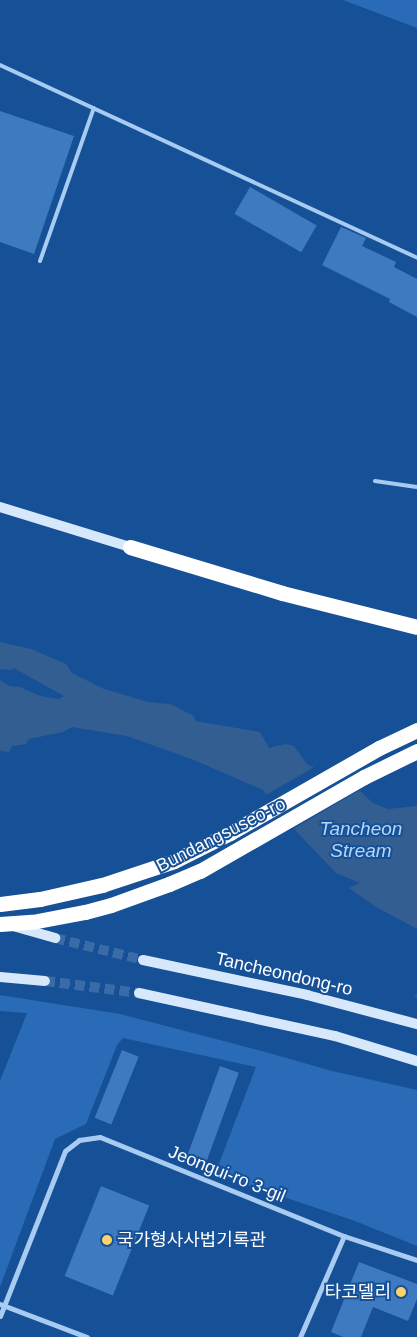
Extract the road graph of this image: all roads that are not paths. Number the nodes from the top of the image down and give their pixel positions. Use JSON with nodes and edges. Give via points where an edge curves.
{"nodes":[{"id":1,"x":0,"y":65,"type":"edge"},
{"id":2,"x":94,"y":108,"type":"junction"},
{"id":3,"x":417,"y":258,"type":"edge"},
{"id":4,"x":40,"y":261,"type":"dead end"},
{"id":5,"x":375,"y":481,"type":"dead end"},
{"id":6,"x":417,"y":487,"type":"edge"},
{"id":7,"x":0,"y":507,"type":"edge"},
{"id":8,"x":130,"y":547,"type":"junction"},
{"id":9,"x":417,"y":620,"type":"edge"},
{"id":10,"x":417,"y":627,"type":"edge"},
{"id":11,"x":417,"y":730,"type":"edge"},
{"id":12,"x":417,"y":751,"type":"edge"},
{"id":13,"x":0,"y":904,"type":"edge"},
{"id":14,"x":0,"y":923,"type":"edge"},
{"id":15,"x":55,"y":938,"type":"tunnel mouth"},
{"id":16,"x":143,"y":960,"type":"tunnel mouth"},
{"id":17,"x":0,"y":977,"type":"edge"},
{"id":18,"x":45,"y":981,"type":"tunnel mouth"},
{"id":19,"x":138,"y":992,"type":"tunnel mouth"},
{"id":20,"x":417,"y":1024,"type":"edge"},
{"id":21,"x":417,"y":1061,"type":"edge"},
{"id":22,"x":344,"y":1236,"type":"junction"},
{"id":23,"x":417,"y":1260,"type":"edge"},
{"id":24,"x":2,"y":1305,"type":"edge"},
{"id":25,"x":0,"y":1316,"type":"edge"},
{"id":26,"x":87,"y":1337,"type":"edge"},
{"id":27,"x":300,"y":1337,"type":"edge"}],
"edges":[{"from":1,"to":2,"type":"lane"},
{"from":2,"to":3,"type":"lane"},
{"from":2,"to":4,"type":"lane"},
{"from":5,"to":6,"type":"lane"},
{"from":7,"to":8,"type":"street"},
{"from":8,"to":9,"type":"highway","via":[[151,549]]},
{"from":8,"to":10,"type":"highway","via":[[282,593]]},
{"from":11,"to":13,"type":"highway","name":"Bundangsuseo-ro","via":[[174,861],[102,884],[40,899]]},
{"from":12,"to":14,"type":"highway","name":"Bundangsuseo-ro","bridge":true,"via":[[364,777],[200,871],[169,884],[112,906],[86,912],[32,922]]},
{"from":14,"to":15,"type":"street"},
{"from":16,"to":20,"type":"street","name":"Tancheondong-ro","via":[[307,994]]},
{"from":17,"to":18,"type":"street"},
{"from":19,"to":21,"type":"street","via":[[334,1036]]},
{"from":22,"to":23,"type":"street","name":"Jeongui-ro 3-gil"},
{"from":22,"to":24,"type":"street","name":"Jeongui-ro 3-gil","via":[[100,1137],[79,1140],[65,1152]]},
{"from":22,"to":27,"type":"street"},
{"from":24,"to":25,"type":"street"},
{"from":24,"to":26,"type":"street"}]}
